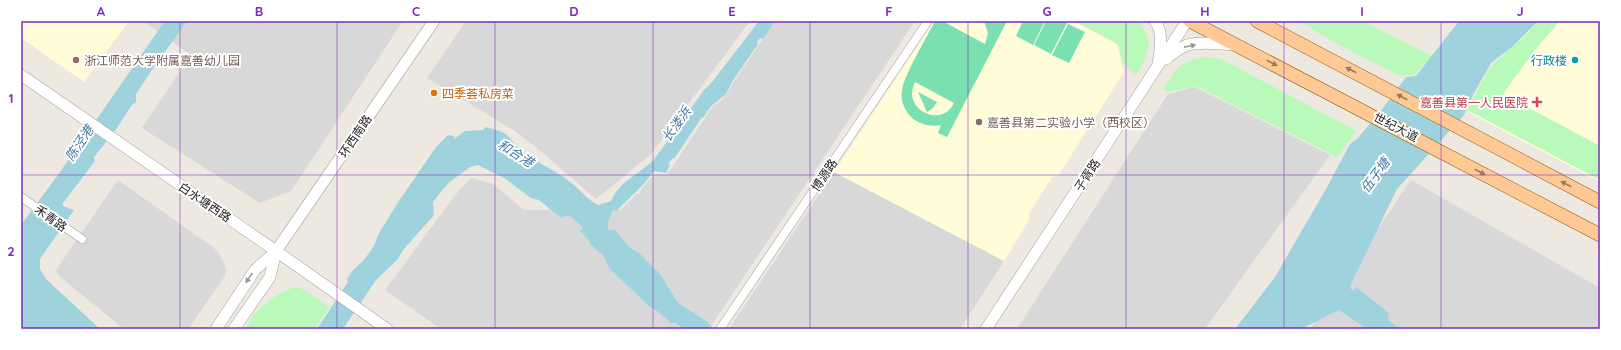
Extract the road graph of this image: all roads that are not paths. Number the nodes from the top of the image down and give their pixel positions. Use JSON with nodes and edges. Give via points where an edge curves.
{"nodes":[{"id":1,"x":434,"y":21,"type":"edge"},
{"id":2,"x":928,"y":21,"type":"edge"},
{"id":3,"x":1155,"y":21,"type":"edge"},
{"id":4,"x":1187,"y":21,"type":"edge"},
{"id":5,"x":1190,"y":21,"type":"edge"},
{"id":6,"x":1258,"y":21,"type":"edge"},
{"id":7,"x":1264,"y":21,"type":"edge"},
{"id":8,"x":1281,"y":33,"type":"junction"},
{"id":9,"x":1237,"y":45,"type":"junction"},
{"id":10,"x":1158,"y":66,"type":"junction"},
{"id":11,"x":21,"y":75,"type":"edge"},
{"id":12,"x":21,"y":197,"type":"edge"},
{"id":13,"x":1600,"y":202,"type":"edge"},
{"id":14,"x":1600,"y":235,"type":"edge"},
{"id":15,"x":82,"y":239,"type":"dead end"},
{"id":16,"x":276,"y":251,"type":"junction"},
{"id":17,"x":721,"y":328,"type":"edge"},
{"id":18,"x":216,"y":329,"type":"edge"},
{"id":19,"x":234,"y":329,"type":"edge"},
{"id":20,"x":387,"y":329,"type":"edge"},
{"id":21,"x":986,"y":329,"type":"edge"}],
"edges":[{"from":1,"to":16,"type":"street","name":"环西南路"},
{"from":2,"to":17,"type":"street","name":"博源路"},
{"from":3,"to":10,"type":"street","via":[[1158,24],[1160,44]]},
{"from":4,"to":10,"type":"street","name":"子胥路"},
{"from":5,"to":9,"type":"main road","name":"世纪大道"},
{"from":6,"to":8,"type":"main road"},
{"from":7,"to":8,"type":"street"},
{"from":13,"to":8,"type":"main road","one_way":true},
{"from":10,"to":9,"type":"street","one_way":true,"via":[[1187,46],[1214,43]]},
{"from":9,"to":14,"type":"main road","name":"世纪大道","one_way":true},
{"from":10,"to":21,"type":"street","name":"子胥路"},
{"from":11,"to":16,"type":"street","name":"白水塘西路"},
{"from":12,"to":15,"type":"street","name":"禾青路"},
{"from":16,"to":18,"type":"street","name":"环西南路","one_way":true,"via":[[255,270]]},
{"from":16,"to":19,"type":"street","name":"环西南路","via":[[270,277]]},
{"from":16,"to":20,"type":"street","name":"白水塘西路"}]}
